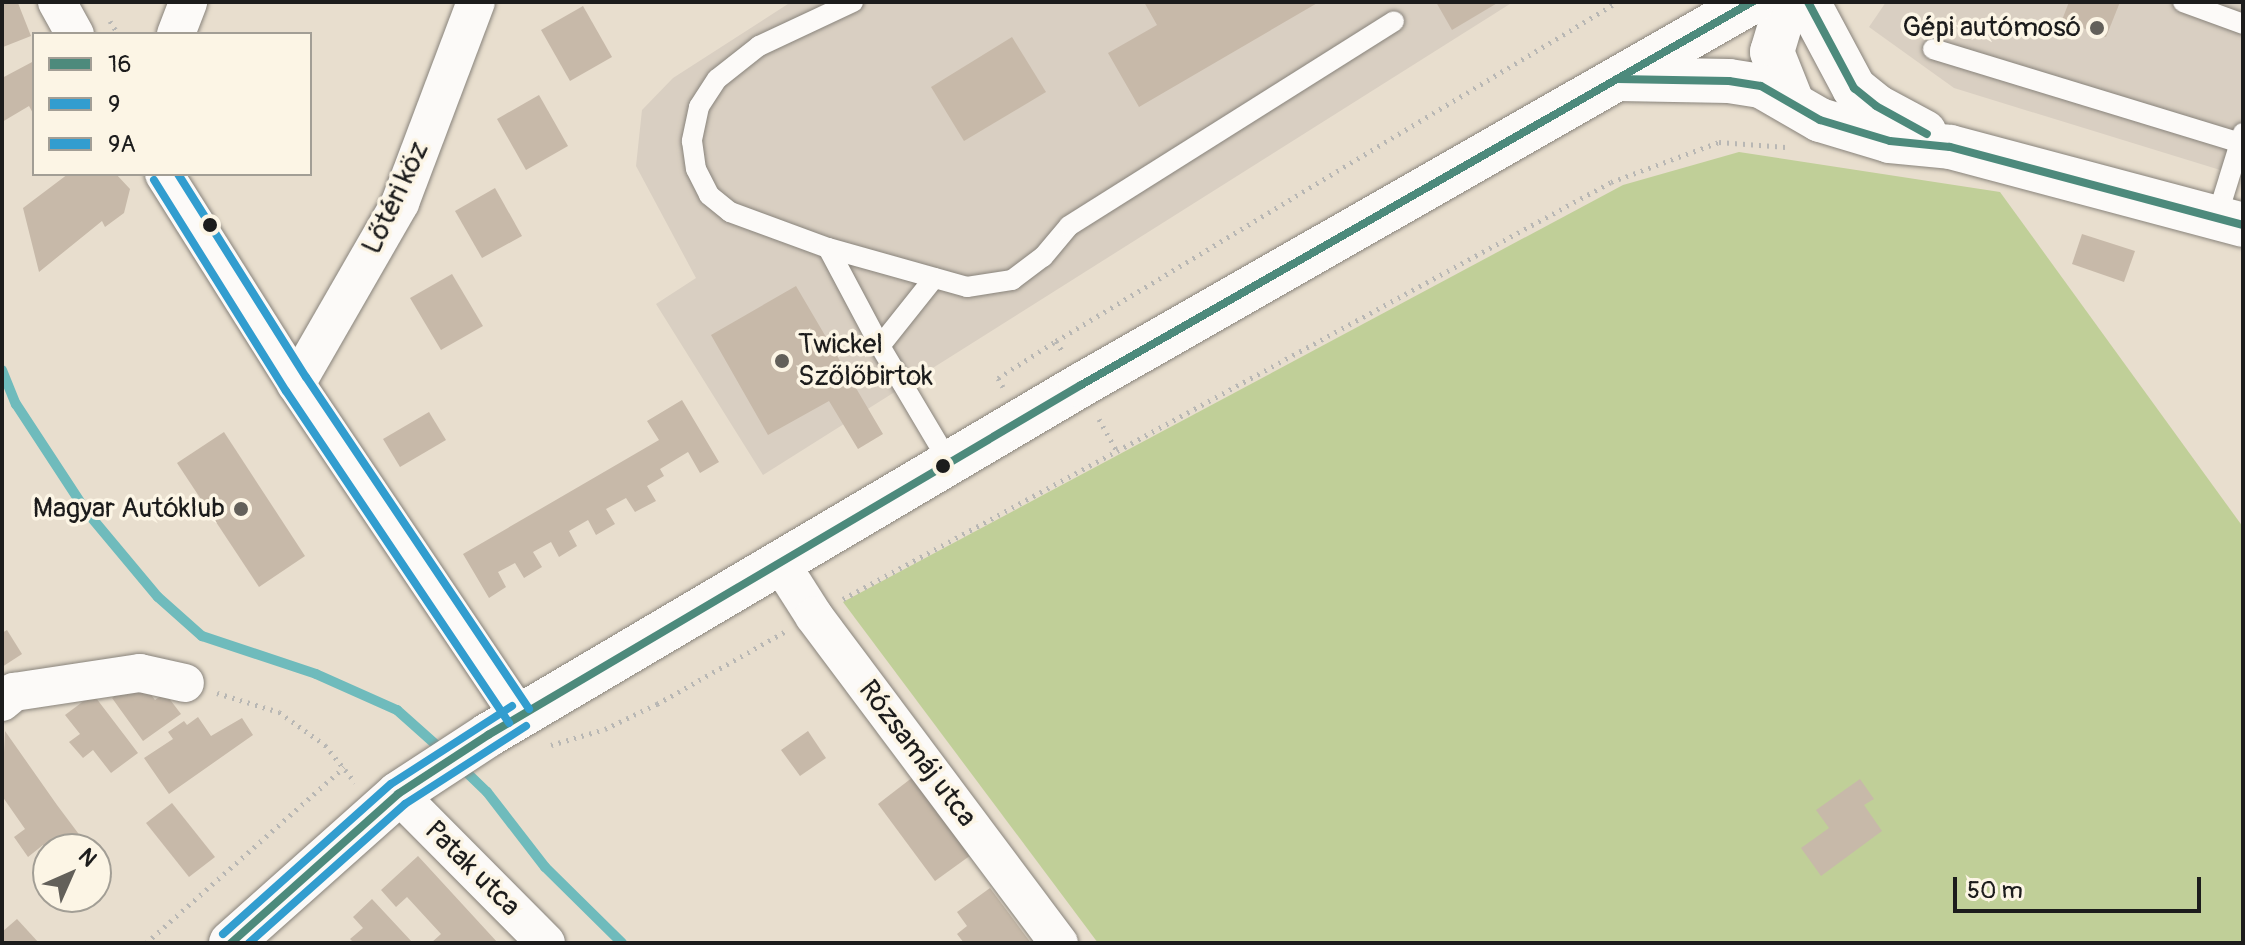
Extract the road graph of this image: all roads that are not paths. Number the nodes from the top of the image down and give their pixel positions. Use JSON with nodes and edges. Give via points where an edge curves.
{"nodes":[{"id":1,"x":57,"y":2,"type":"edge"},
{"id":2,"x":188,"y":2,"type":"edge"},
{"id":3,"x":476,"y":2,"type":"edge"},
{"id":4,"x":853,"y":2,"type":"edge"},
{"id":5,"x":1752,"y":2,"type":"edge"},
{"id":6,"x":1787,"y":2,"type":"edge"},
{"id":7,"x":1808,"y":2,"type":"edge"},
{"id":8,"x":2183,"y":2,"type":"edge"},
{"id":9,"x":1394,"y":21,"type":"dead end"},
{"id":10,"x":2243,"y":24,"type":"edge"},
{"id":11,"x":74,"y":32,"type":"edge"},
{"id":12,"x":177,"y":32,"type":"edge"},
{"id":13,"x":1933,"y":49,"type":"dead end"},
{"id":14,"x":1617,"y":79,"type":"junction"},
{"id":15,"x":1792,"y":102,"type":"junction"},
{"id":16,"x":2241,"y":137,"type":"edge"},
{"id":17,"x":1950,"y":147,"type":"junction"},
{"id":18,"x":165,"y":176,"type":"edge"},
{"id":19,"x":2230,"y":221,"type":"edge"},
{"id":20,"x":828,"y":248,"type":"junction"},
{"id":21,"x":934,"y":278,"type":"junction"},
{"id":22,"x":880,"y":346,"type":"junction"},
{"id":23,"x":296,"y":384,"type":"junction"},
{"id":24,"x":949,"y":462,"type":"junction"},
{"id":25,"x":779,"y":561,"type":"junction"},
{"id":26,"x":185,"y":683,"type":"road end"},
{"id":27,"x":2,"y":702,"type":"edge"},
{"id":28,"x":519,"y":732,"type":"junction"},
{"id":29,"x":388,"y":803,"type":"junction"},
{"id":30,"x":231,"y":943,"type":"edge"},
{"id":31,"x":546,"y":943,"type":"edge"},
{"id":32,"x":1059,"y":943,"type":"edge"}],
"edges":[{"from":1,"to":11,"type":"street"},
{"from":2,"to":12,"type":"street"},
{"from":3,"to":23,"type":"street","name":"Lőtéri köz","via":[[400,203]]},
{"from":4,"to":20,"type":"lane","via":[[759,46],[717,79],[699,107],[692,141],[696,169],[709,195],[730,212]]},
{"from":5,"to":14,"type":"street"},
{"from":6,"to":15,"type":"street","via":[[1772,52]]},
{"from":7,"to":17,"type":"street","via":[[1854,88]]},
{"from":8,"to":10,"type":"lane"},
{"from":9,"to":21,"type":"lane","via":[[1069,226],[1043,257],[1012,280],[967,287]]},
{"from":13,"to":16,"type":"lane"},
{"from":14,"to":15,"type":"street","via":[[1729,81],[1761,86]]},
{"from":14,"to":24,"type":"street"},
{"from":15,"to":17,"type":"street","via":[[1820,120],[1890,141]]},
{"from":16,"to":19,"type":"lane"},
{"from":17,"to":19,"type":"street"},
{"from":18,"to":23,"type":"street"},
{"from":20,"to":21,"type":"lane"},
{"from":20,"to":22,"type":"lane"},
{"from":21,"to":22,"type":"lane"},
{"from":22,"to":24,"type":"lane"},
{"from":23,"to":28,"type":"street"},
{"from":24,"to":25,"type":"street"},
{"from":25,"to":28,"type":"street"},
{"from":25,"to":32,"type":"street","name":"Rózsamáj utca","via":[[814,616]]},
{"from":26,"to":27,"type":"street","via":[[140,673],[14,692]]},
{"from":28,"to":29,"type":"street"},
{"from":29,"to":30,"type":"street"},
{"from":29,"to":31,"type":"street","name":"Patak utca"}]}
